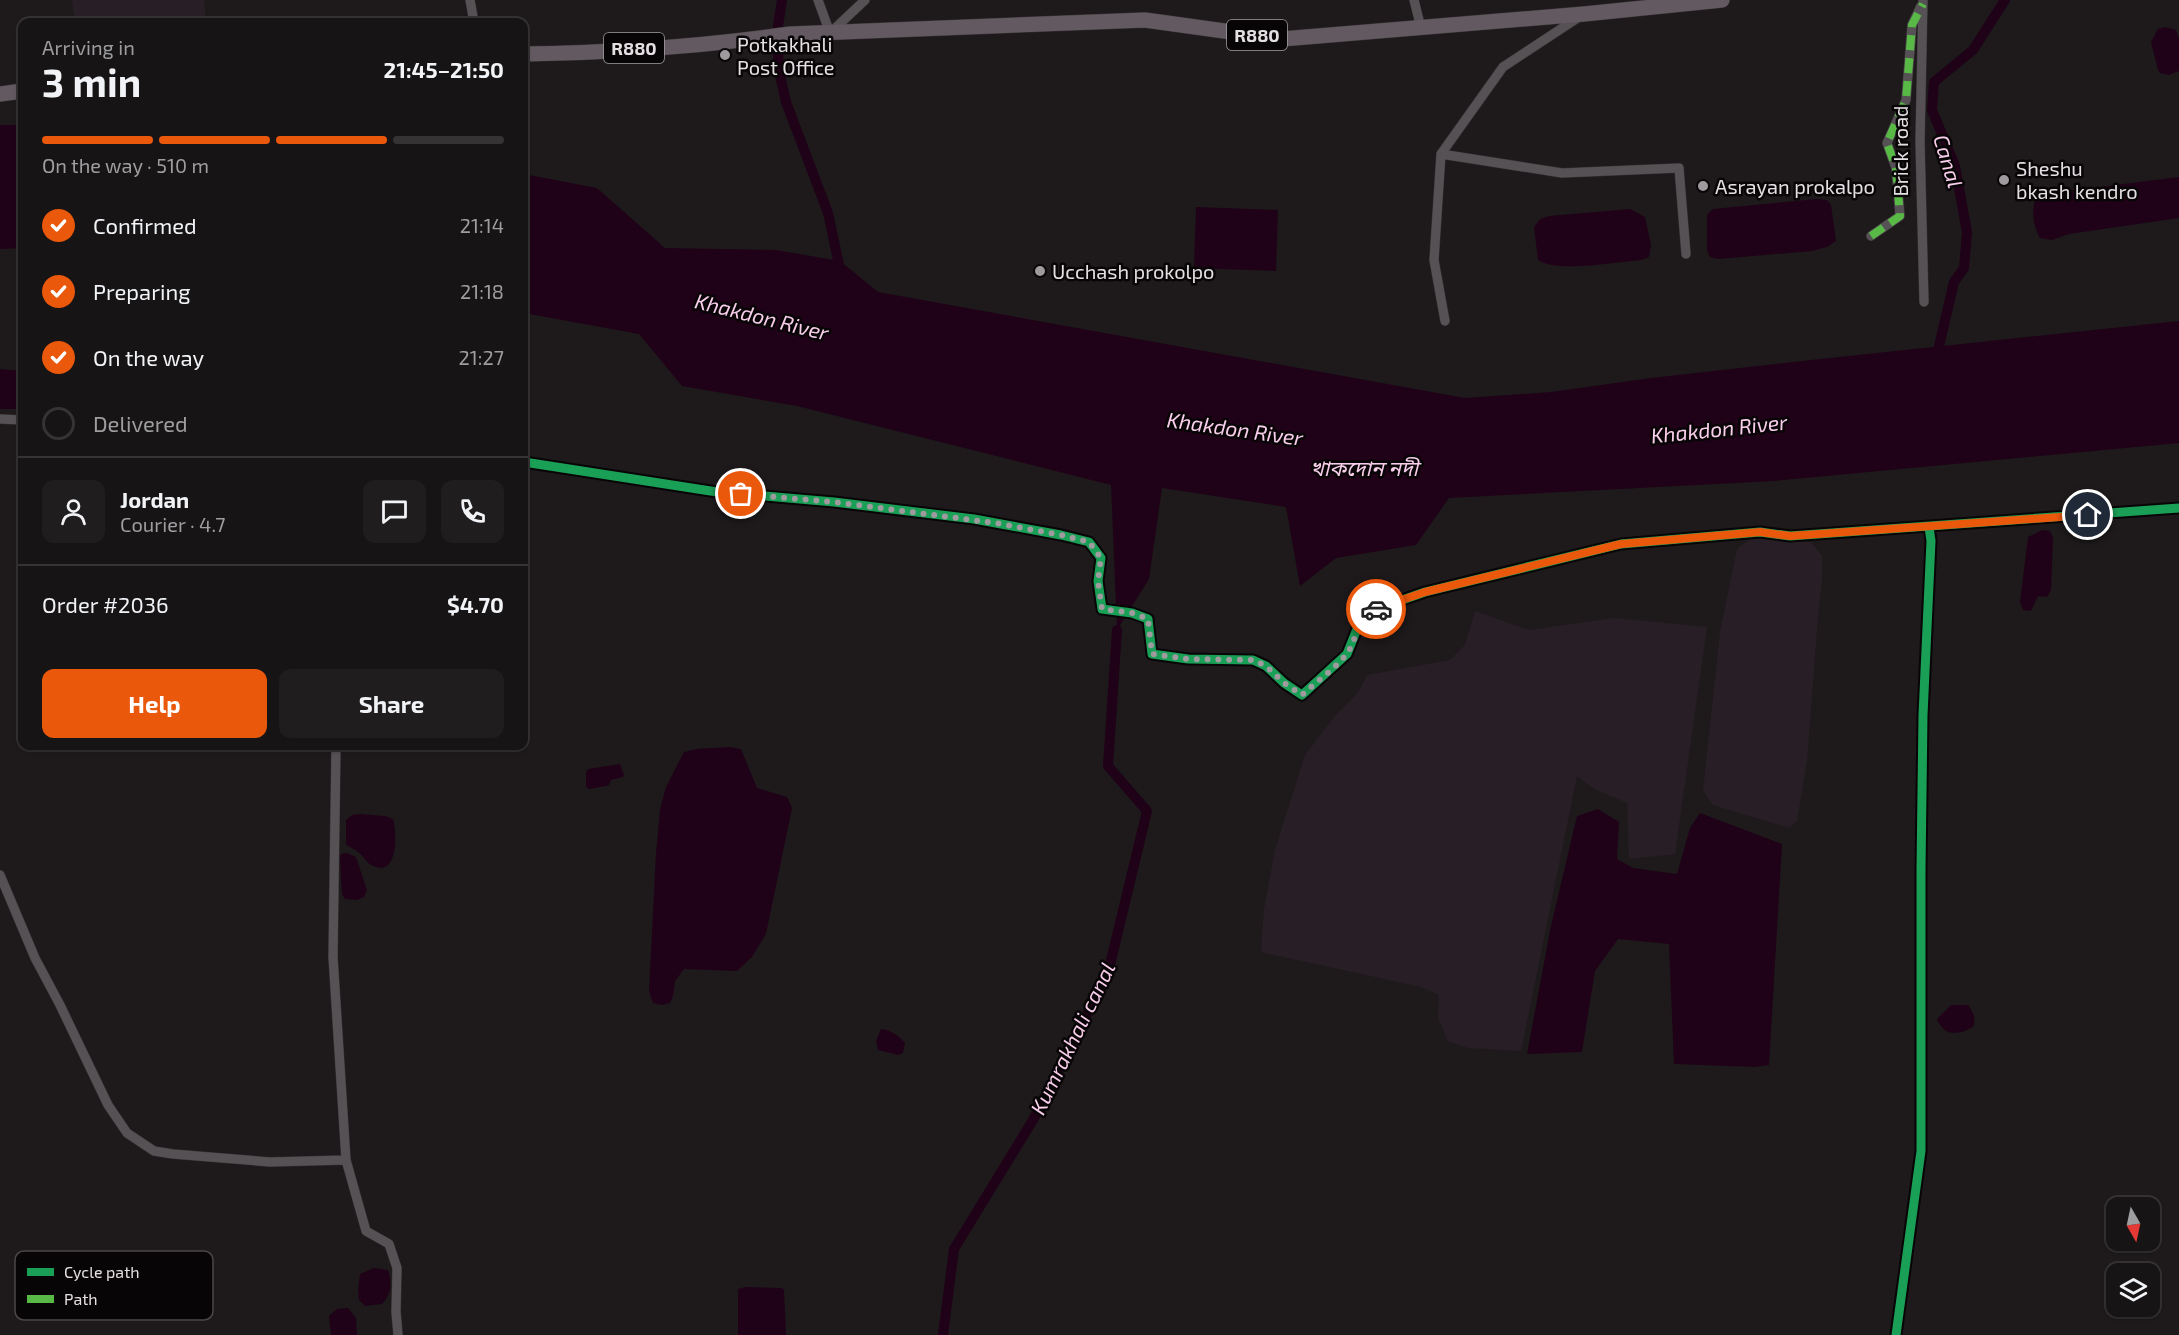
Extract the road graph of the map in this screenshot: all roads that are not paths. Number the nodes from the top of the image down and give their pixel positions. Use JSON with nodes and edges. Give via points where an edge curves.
{"nodes":[{"id":1,"x":470,"y":0,"type":"edge"},
{"id":2,"x":818,"y":0,"type":"edge"},
{"id":3,"x":865,"y":0,"type":"edge"},
{"id":4,"x":1414,"y":0,"type":"edge"},
{"id":5,"x":1722,"y":0,"type":"edge"},
{"id":6,"x":1923,"y":2,"type":"edge"},
{"id":7,"x":1599,"y":6,"type":"edge"},
{"id":8,"x":1584,"y":14,"type":"junction"},
{"id":9,"x":473,"y":18,"type":"edge"},
{"id":10,"x":1421,"y":28,"type":"junction"},
{"id":11,"x":830,"y":33,"type":"junction"},
{"id":12,"x":528,"y":54,"type":"edge"},
{"id":13,"x":18,"y":92,"type":"edge"},
{"id":14,"x":0,"y":94,"type":"edge"},
{"id":15,"x":1441,"y":154,"type":"junction"},
{"id":16,"x":1871,"y":236,"type":"dead end"},
{"id":17,"x":1686,"y":254,"type":"dead end"},
{"id":18,"x":1924,"y":302,"type":"dead end"},
{"id":19,"x":1445,"y":321,"type":"dead end"},
{"id":20,"x":0,"y":419,"type":"edge"},
{"id":21,"x":18,"y":420,"type":"edge"},
{"id":22,"x":528,"y":463,"type":"edge"},
{"id":23,"x":2179,"y":508,"type":"edge"},
{"id":24,"x":1929,"y":527,"type":"junction"},
{"id":25,"x":336,"y":750,"type":"edge"},
{"id":26,"x":0,"y":875,"type":"edge"},
{"id":27,"x":346,"y":1160,"type":"junction"},
{"id":28,"x":398,"y":1335,"type":"edge"},
{"id":29,"x":1896,"y":1335,"type":"edge"}],
"edges":[{"from":1,"to":9,"type":"street"},
{"from":2,"to":11,"type":"street"},
{"from":3,"to":11,"type":"street"},
{"from":4,"to":10,"type":"street"},
{"from":5,"to":7,"type":"main road","number":"R880"},
{"from":6,"to":16,"type":"street","via":[[1912,25],[1905,100],[1887,143],[1896,168],[1900,216]]},
{"from":6,"to":18,"type":"street","name":"Brick road","via":[[1920,141]]},
{"from":7,"to":8,"type":"main road","number":"R880"},
{"from":8,"to":10,"type":"main road","number":"R880"},
{"from":8,"to":15,"type":"street","via":[[1503,67]]},
{"from":10,"to":11,"type":"main road","number":"R880","via":[[1282,39],[1145,20]]},
{"from":11,"to":12,"type":"main road","number":"R880"},
{"from":13,"to":14,"type":"main road"},
{"from":15,"to":17,"type":"street","via":[[1562,173],[1679,168]]},
{"from":15,"to":19,"type":"street","via":[[1434,260]]},
{"from":20,"to":21,"type":"street"},
{"from":22,"to":24,"type":"street","via":[[717,492],[974,519],[1089,542],[1101,558],[1098,581],[1102,609],[1148,619],[1152,654],[1253,660],[1302,695],[1347,654],[1368,612],[1425,592],[1621,544],[1760,532],[1790,536]]},
{"from":23,"to":24,"type":"street"},
{"from":24,"to":29,"type":"street","via":[[1921,846],[1921,1151]]},
{"from":25,"to":27,"type":"street","via":[[333,957]]},
{"from":26,"to":27,"type":"street","via":[[35,958],[108,1105],[127,1134],[154,1150],[173,1154],[270,1162]]},
{"from":27,"to":28,"type":"street","via":[[366,1231],[389,1244],[397,1268]]}]}
